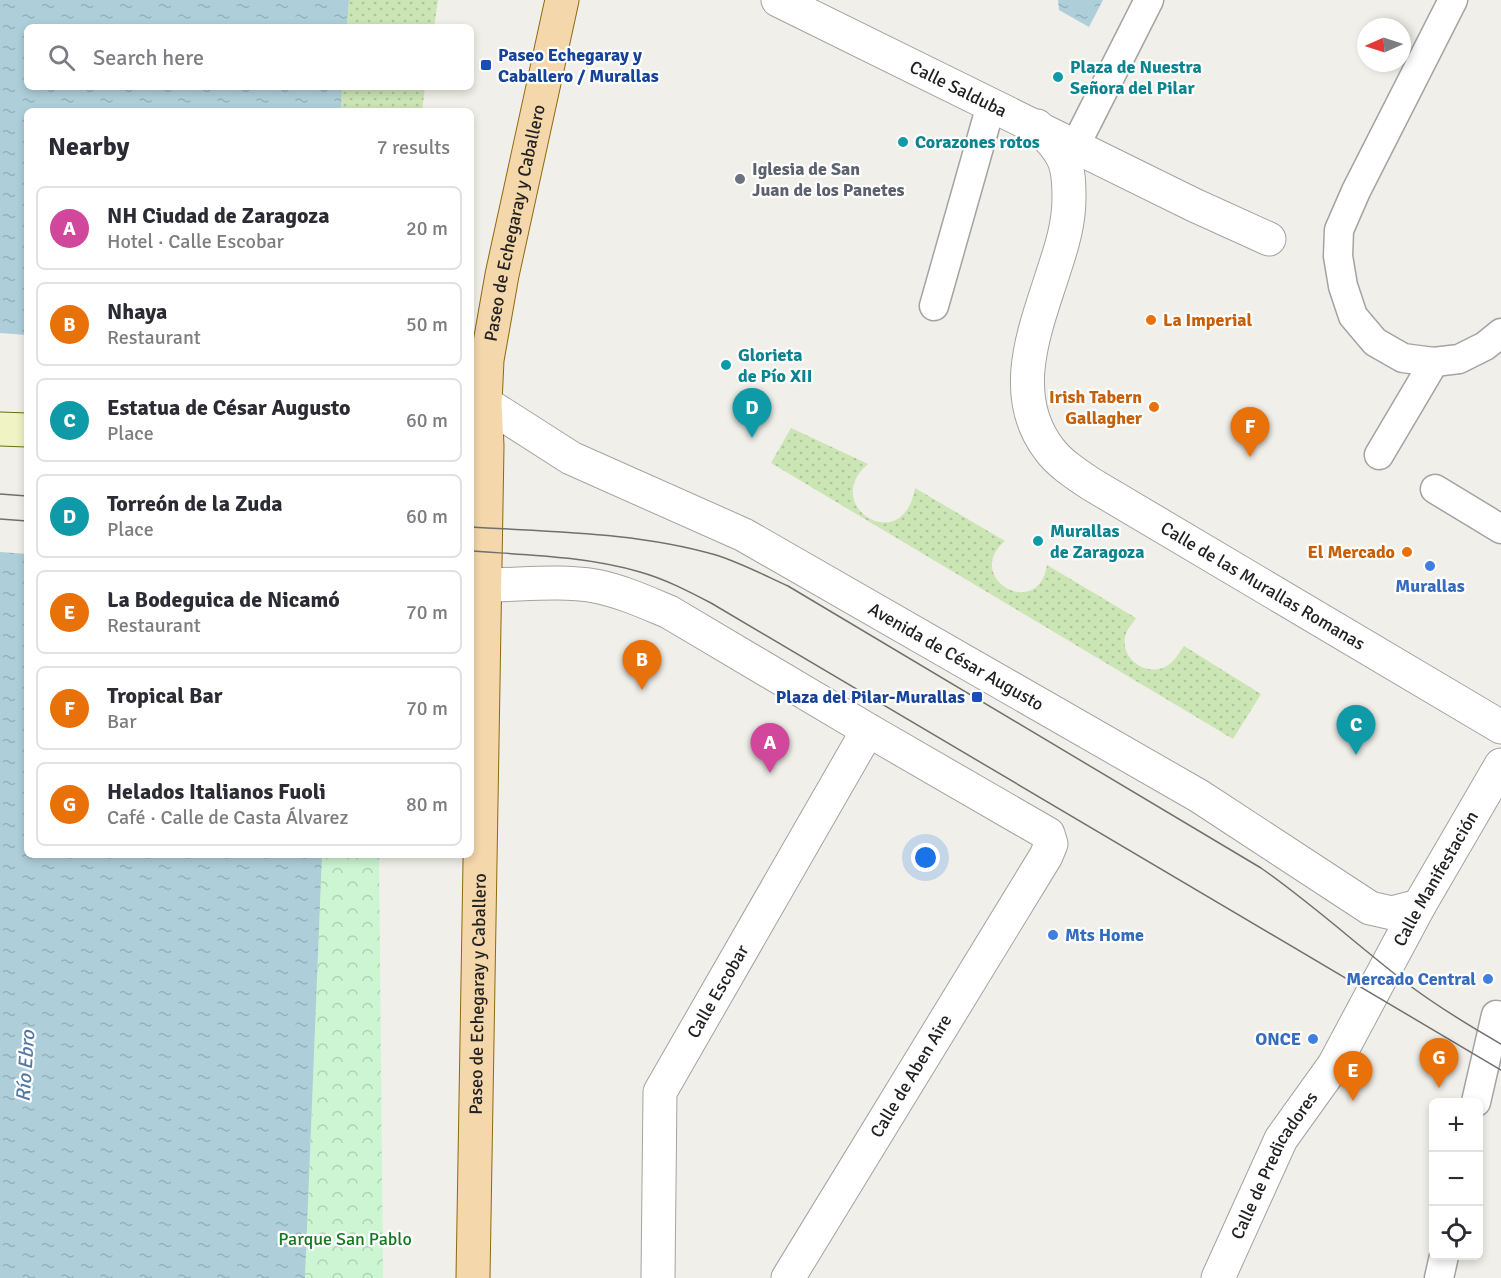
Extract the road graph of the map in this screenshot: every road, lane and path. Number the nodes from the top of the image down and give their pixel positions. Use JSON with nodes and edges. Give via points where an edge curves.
{"nodes":[{"id":1,"x":562,"y":0,"type":"edge"},
{"id":2,"x":778,"y":0,"type":"edge"},
{"id":3,"x":1149,"y":0,"type":"edge"},
{"id":4,"x":1453,"y":0,"type":"edge"},
{"id":5,"x":991,"y":105,"type":"junction"},
{"id":6,"x":1071,"y":156,"type":"junction"},
{"id":7,"x":1269,"y":239,"type":"dead end"},
{"id":8,"x":934,"y":306,"type":"dead end"},
{"id":9,"x":1501,"y":333,"type":"edge"},
{"id":10,"x":1434,"y":362,"type":"junction"},
{"id":11,"x":478,"y":406,"type":"edge"},
{"id":12,"x":0,"y":429,"type":"edge"},
{"id":13,"x":24,"y":430,"type":"edge"},
{"id":14,"x":1379,"y":454,"type":"dead end"},
{"id":15,"x":1435,"y":489,"type":"dead end"},
{"id":16,"x":1501,"y":529,"type":"edge"},
{"id":17,"x":484,"y":585,"type":"junction"},
{"id":18,"x":1501,"y":727,"type":"edge"},
{"id":19,"x":868,"y":730,"type":"junction"},
{"id":20,"x":1501,"y":765,"type":"edge"},
{"id":21,"x":1419,"y":906,"type":"junction"},
{"id":22,"x":1371,"y":994,"type":"joint"},
{"id":23,"x":1496,"y":1015,"type":"dead end"},
{"id":24,"x":1477,"y":1098,"type":"edge"},
{"id":25,"x":1443,"y":1260,"type":"edge"},
{"id":26,"x":473,"y":1278,"type":"edge"},
{"id":27,"x":658,"y":1278,"type":"edge"},
{"id":28,"x":788,"y":1278,"type":"edge"},
{"id":29,"x":1218,"y":1278,"type":"edge"},
{"id":30,"x":1439,"y":1278,"type":"edge"}],
"edges":[{"from":1,"to":11,"type":"main road","name":"Paseo de Echegaray y Caballero"},
{"from":2,"to":5,"type":"street","name":"Calle Salduba"},
{"from":3,"to":6,"type":"street"},
{"from":4,"to":10,"type":"street","via":[[1339,230],[1341,276],[1353,316],[1384,348],[1403,358]]},
{"from":5,"to":6,"type":"street","name":"Calle Salduba","via":[[1037,126]]},
{"from":5,"to":8,"type":"street"},
{"from":6,"to":7,"type":"street","name":"Calle Salduba"},
{"from":6,"to":18,"type":"street","name":"Calle de las Murallas Romanas","via":[[1064,240],[1028,354],[1030,411],[1050,451],[1091,484]]},
{"from":9,"to":10,"type":"street","via":[[1459,359]]},
{"from":10,"to":14,"type":"street"},
{"from":11,"to":17,"type":"main road","name":"Paseo de Echegaray y Caballero","via":[[488,446]]},
{"from":11,"to":21,"type":"street","name":"Avenida de César Augusto","via":[[571,458],[744,535],[1199,796],[1370,908],[1392,913]]},
{"from":12,"to":13,"type":"main road"},
{"from":15,"to":16,"type":"street"},
{"from":17,"to":19,"type":"street","via":[[579,584],[636,598],[669,612]]},
{"from":17,"to":26,"type":"main road","name":"Paseo de Echegaray y Caballero"},
{"from":19,"to":27,"type":"street","name":"Calle Escobar","via":[[660,1092]]},
{"from":19,"to":28,"type":"street","name":"Calle de Aben Aire","via":[[1048,834],[1051,844]]},
{"from":20,"to":21,"type":"street","name":"Calle Manifestación"},
{"from":21,"to":22,"type":"street","name":"Calle Manifestación"},
{"from":22,"to":29,"type":"street","name":"Calle de Predicadores","via":[[1334,1065],[1281,1139]]},
{"from":23,"to":24,"type":"street"},
{"from":25,"to":30,"type":"street"}]}
